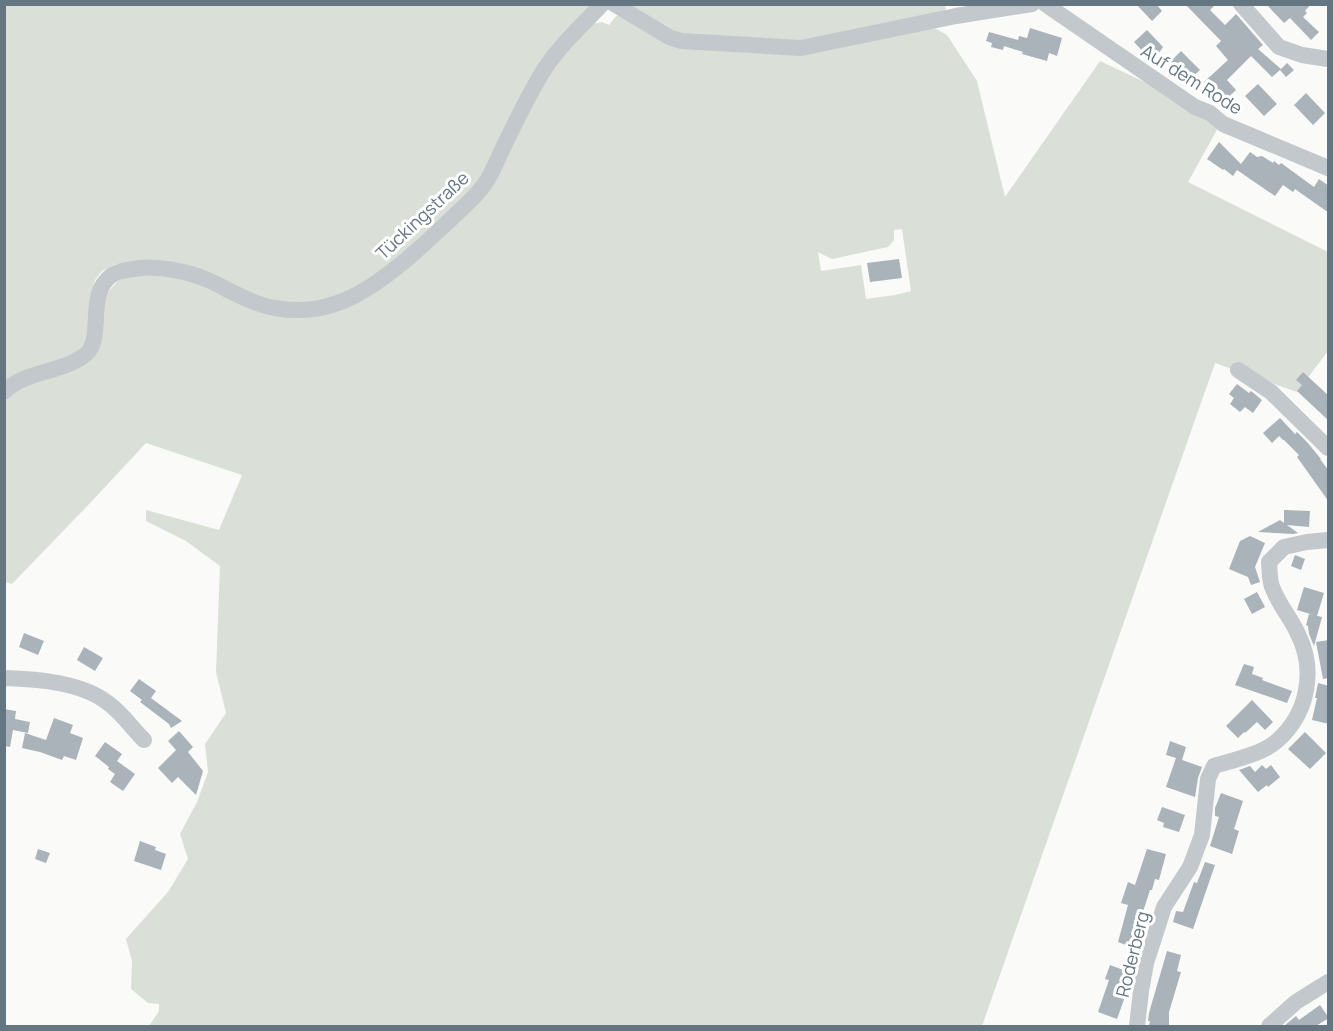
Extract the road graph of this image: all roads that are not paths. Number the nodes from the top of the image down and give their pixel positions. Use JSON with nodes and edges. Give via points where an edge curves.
{"nodes":[{"id":1,"x":602,"y":4,"type":"edge"},
{"id":2,"x":614,"y":4,"type":"edge"},
{"id":3,"x":1032,"y":4,"type":"edge"},
{"id":4,"x":1045,"y":4,"type":"edge"},
{"id":5,"x":1249,"y":8,"type":"edge"},
{"id":6,"x":1329,"y":59,"type":"edge"},
{"id":7,"x":1329,"y":168,"type":"edge"},
{"id":8,"x":1238,"y":370,"type":"dead end"},
{"id":9,"x":4,"y":392,"type":"edge"},
{"id":10,"x":1329,"y":448,"type":"edge"},
{"id":11,"x":1329,"y":540,"type":"edge"},
{"id":12,"x":4,"y":678,"type":"edge"},
{"id":13,"x":144,"y":740,"type":"dead end"},
{"id":14,"x":1329,"y":982,"type":"edge"},
{"id":15,"x":1137,"y":1026,"type":"edge"},
{"id":16,"x":1269,"y":1026,"type":"edge"}],
"edges":[{"from":1,"to":9,"type":"street","name":"Tückingstraße","via":[[552,57],[484,185],[402,264],[354,296],[324,308],[275,308],[194,274],[143,267],[120,271],[111,275],[97,297],[94,338],[87,353],[20,381]]},
{"from":2,"to":3,"type":"street","via":[[681,41],[801,48]]},
{"from":4,"to":7,"type":"street","name":"Auf dem Rode","via":[[1222,124]]},
{"from":5,"to":6,"type":"street","via":[[1279,47]]},
{"from":8,"to":10,"type":"street","via":[[1271,392]]},
{"from":11,"to":15,"type":"street","name":"Roderberg","via":[[1284,547],[1269,562],[1272,588],[1305,652],[1306,697],[1295,721],[1277,741],[1251,755],[1214,766],[1208,779],[1202,835],[1190,867],[1164,907],[1146,963]]},
{"from":12,"to":13,"type":"street","via":[[40,679],[92,694],[106,701]]},
{"from":14,"to":16,"type":"street","via":[[1296,1002]]}]}
